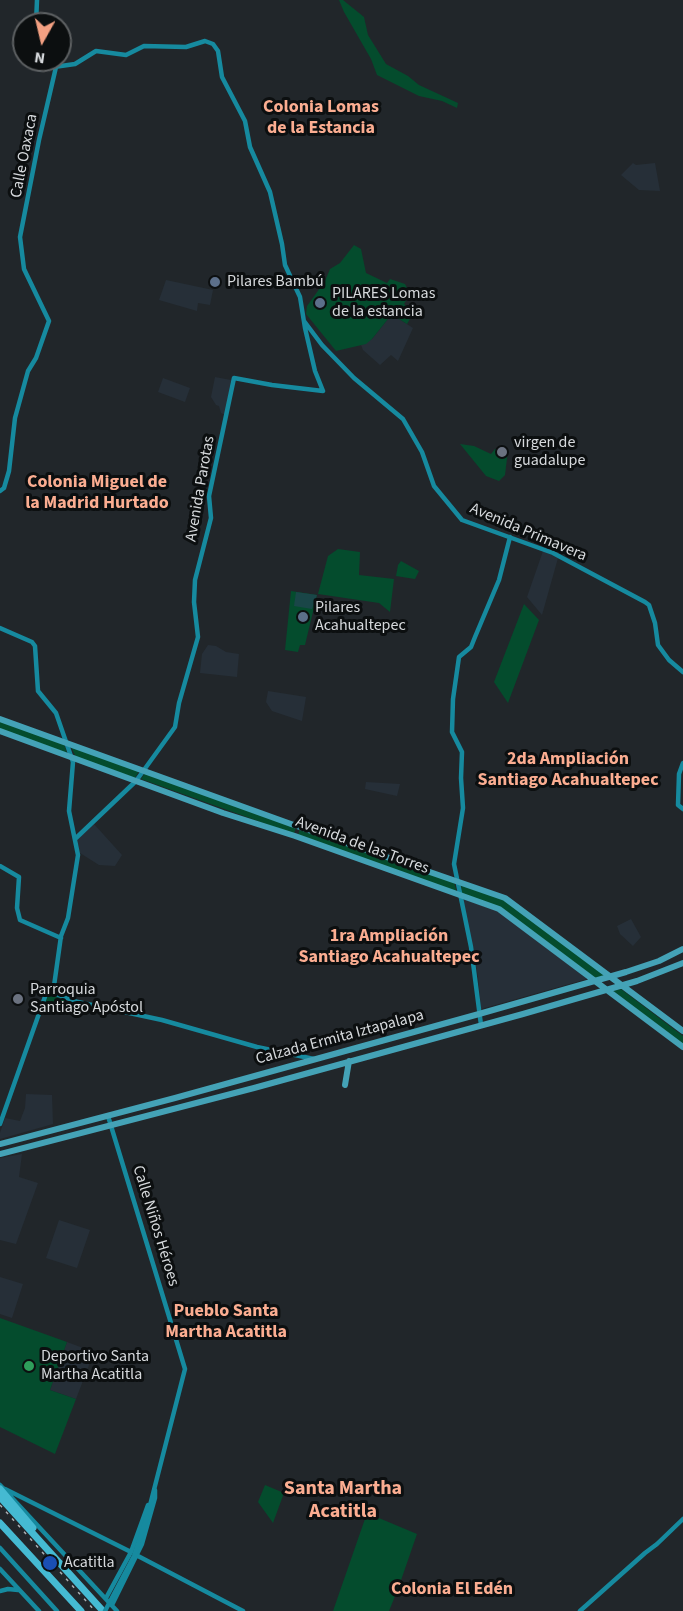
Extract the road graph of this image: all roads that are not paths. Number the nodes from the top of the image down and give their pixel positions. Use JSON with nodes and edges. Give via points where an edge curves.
{"nodes":[{"id":1,"x":72,"y":64,"type":"edge"},
{"id":2,"x":55,"y":72,"type":"edge"},
{"id":3,"x":303,"y":319,"type":"junction"},
{"id":4,"x":2,"y":489,"type":"edge"},
{"id":5,"x":510,"y":537,"type":"junction"},
{"id":6,"x":0,"y":628,"type":"edge"},
{"id":7,"x":683,"y":672,"type":"edge"},
{"id":8,"x":0,"y":719,"type":"edge"},
{"id":9,"x":0,"y":730,"type":"edge"},
{"id":10,"x":67,"y":744,"type":"junction"},
{"id":11,"x":72,"y":758,"type":"junction"},
{"id":12,"x":683,"y":763,"type":"edge"},
{"id":13,"x":142,"y":770,"type":"junction"},
{"id":14,"x":136,"y":781,"type":"junction"},
{"id":15,"x":683,"y":810,"type":"edge"},
{"id":16,"x":298,"y":826,"type":"junction"},
{"id":17,"x":295,"y":836,"type":"junction"},
{"id":18,"x":75,"y":839,"type":"junction"},
{"id":19,"x":0,"y":866,"type":"edge"},
{"id":20,"x":456,"y":881,"type":"junction"},
{"id":21,"x":460,"y":895,"type":"junction"},
{"id":22,"x":61,"y":938,"type":"junction"},
{"id":23,"x":683,"y":949,"type":"edge"},
{"id":24,"x":683,"y":963,"type":"edge"},
{"id":25,"x":611,"y":976,"type":"junction"},
{"id":26,"x":596,"y":981,"type":"junction"},
{"id":27,"x":621,"y":986,"type":"junction"},
{"id":28,"x":607,"y":989,"type":"junction"},
{"id":29,"x":49,"y":992,"type":"junction"},
{"id":30,"x":479,"y":1014,"type":"junction"},
{"id":31,"x":481,"y":1025,"type":"junction"},
{"id":32,"x":683,"y":1031,"type":"edge"},
{"id":33,"x":375,"y":1044,"type":"junction"},
{"id":34,"x":683,"y":1047,"type":"edge"},
{"id":35,"x":377,"y":1054,"type":"junction"},
{"id":36,"x":316,"y":1059,"type":"junction"},
{"id":37,"x":349,"y":1061,"type":"junction"},
{"id":38,"x":284,"y":1067,"type":"junction"},
{"id":39,"x":287,"y":1079,"type":"junction"},
{"id":40,"x":345,"y":1085,"type":"dead end"},
{"id":41,"x":108,"y":1116,"type":"junction"},
{"id":42,"x":0,"y":1124,"type":"edge"},
{"id":43,"x":112,"y":1125,"type":"junction"},
{"id":44,"x":0,"y":1144,"type":"edge"},
{"id":45,"x":0,"y":1154,"type":"edge"},
{"id":46,"x":1,"y":1487,"type":"edge"},
{"id":47,"x":0,"y":1497,"type":"edge"},
{"id":48,"x":33,"y":1502,"type":"junction"},
{"id":49,"x":151,"y":1504,"type":"junction"},
{"id":50,"x":25,"y":1510,"type":"junction"},
{"id":51,"x":683,"y":1519,"type":"edge"},
{"id":52,"x":0,"y":1523,"type":"edge"},
{"id":53,"x":1,"y":1550,"type":"edge"},
{"id":54,"x":131,"y":1552,"type":"junction"},
{"id":55,"x":52,"y":1555,"type":"junction"},
{"id":56,"x":138,"y":1556,"type":"junction"},
{"id":57,"x":0,"y":1569,"type":"edge"},
{"id":58,"x":19,"y":1590,"type":"junction"},
{"id":59,"x":0,"y":1591,"type":"edge"},
{"id":60,"x":106,"y":1598,"type":"junction"},
{"id":61,"x":112,"y":1605,"type":"junction"},
{"id":62,"x":39,"y":1611,"type":"edge"},
{"id":63,"x":57,"y":1611,"type":"edge"},
{"id":64,"x":81,"y":1611,"type":"edge"},
{"id":65,"x":104,"y":1611,"type":"edge"},
{"id":66,"x":117,"y":1611,"type":"edge"},
{"id":67,"x":243,"y":1611,"type":"edge"},
{"id":68,"x":580,"y":1611,"type":"edge"}],
"edges":[{"from":1,"to":3,"type":"street","via":[[96,51],[126,55],[144,46],[186,47],[205,41],[217,49],[222,77],[245,122],[250,147],[270,192],[285,265],[300,297]]},
{"from":2,"to":4,"type":"street","name":"Calle Oaxaca","via":[[20,237],[24,269],[49,321],[28,371]]},
{"from":3,"to":5,"type":"street","name":"Avenida Primavera","via":[[360,384],[403,419],[434,486],[456,514],[471,525]]},
{"from":3,"to":13,"type":"street","name":"Avenida Parotas","via":[[323,391],[234,378],[209,496],[211,518],[195,580],[196,646],[175,727]]},
{"from":5,"to":7,"type":"street","name":"Avenida Primavera","via":[[553,553],[649,605],[658,645]]},
{"from":5,"to":20,"type":"street","via":[[499,580],[471,647],[459,657],[453,693],[452,732],[462,752],[464,808],[454,859]]},
{"from":6,"to":10,"type":"street","via":[[33,642],[38,691],[56,713]]},
{"from":8,"to":10,"type":"main road","name":"Avenida de las Torres"},
{"from":9,"to":11,"type":"main road","name":"Avenida de las Torres"},
{"from":10,"to":11,"type":"street"},
{"from":10,"to":13,"type":"main road","name":"Avenida de las Torres"},
{"from":11,"to":14,"type":"main road","name":"Avenida de las Torres"},
{"from":11,"to":18,"type":"street","via":[[69,811]]},
{"from":12,"to":15,"type":"street","via":[[678,805]]},
{"from":13,"to":14,"type":"street","name":"Avenida Parotas"},
{"from":13,"to":16,"type":"main road","name":"Avenida de las Torres"},
{"from":14,"to":17,"type":"main road","name":"Avenida de las Torres"},
{"from":14,"to":18,"type":"street","name":"Avenida Parotas"},
{"from":16,"to":17,"type":"main road"},
{"from":16,"to":20,"type":"main road","name":"Avenida de las Torres"},
{"from":17,"to":21,"type":"main road","name":"Avenida de las Torres"},
{"from":18,"to":22,"type":"street","via":[[78,855]]},
{"from":19,"to":22,"type":"street","via":[[19,877],[20,920]]},
{"from":20,"to":21,"type":"street"},
{"from":20,"to":25,"type":"main road","name":"Avenida de las Torres","via":[[514,903]]},
{"from":21,"to":26,"type":"main road","name":"Avenida de las Torres","via":[[506,913]]},
{"from":21,"to":30,"type":"street"},
{"from":22,"to":29,"type":"street","via":[[54,986]]},
{"from":23,"to":25,"type":"main road","name":"Calzada Ermita Iztapalapa"},
{"from":24,"to":27,"type":"main road","name":"Calzada Ermita Iztapalapa"},
{"from":25,"to":26,"type":"main road","name":"Calzada Ermita Iztapalapa"},
{"from":25,"to":27,"type":"main road","name":"Avenida de las Torres"},
{"from":26,"to":28,"type":"main road","name":"Avenida de las Torres"},
{"from":26,"to":30,"type":"main road","name":"Calzada Ermita Iztapalapa"},
{"from":27,"to":28,"type":"main road","name":"Calzada Ermita Iztapalapa"},
{"from":27,"to":32,"type":"main road","name":"Avenida de las Torres"},
{"from":28,"to":31,"type":"main road","name":"Calzada Ermita Iztapalapa"},
{"from":28,"to":34,"type":"main road","name":"Avenida de las Torres"},
{"from":29,"to":36,"type":"street"},
{"from":29,"to":42,"type":"street"},
{"from":30,"to":31,"type":"street"},
{"from":30,"to":33,"type":"main road","name":"Calzada Ermita Iztapalapa"},
{"from":31,"to":35,"type":"main road","name":"Calzada Ermita Iztapalapa"},
{"from":33,"to":35,"type":"main road"},
{"from":33,"to":36,"type":"main road","name":"Calzada Ermita Iztapalapa"},
{"from":35,"to":37,"type":"main road","name":"Calzada Ermita Iztapalapa"},
{"from":36,"to":38,"type":"main road","name":"Calzada Ermita Iztapalapa"},
{"from":37,"to":39,"type":"main road","name":"Calzada Ermita Iztapalapa"},
{"from":37,"to":40,"type":"main road"},
{"from":38,"to":39,"type":"main road"},
{"from":38,"to":41,"type":"main road","name":"Calzada Ermita Iztapalapa"},
{"from":39,"to":43,"type":"main road","name":"Calzada Ermita Iztapalapa"},
{"from":41,"to":43,"type":"street","name":"Calle Niños Héroes"},
{"from":41,"to":44,"type":"main road","name":"Calzada Ermita Iztapalapa"},
{"from":43,"to":45,"type":"main road","name":"Calzada Ermita Iztapalapa"},
{"from":43,"to":49,"type":"street","name":"Calle Niños Héroes","via":[[185,1369]]},
{"from":46,"to":48,"type":"street"},
{"from":46,"to":50,"type":"street"},
{"from":46,"to":55,"type":"highway"},
{"from":47,"to":55,"type":"highway"},
{"from":48,"to":50,"type":"street","via":[[27,1503]]},
{"from":48,"to":54,"type":"street"},
{"from":49,"to":54,"type":"street"},
{"from":49,"to":56,"type":"street"},
{"from":49,"to":65,"type":"street","bridge":true,"via":[[134,1556]]},
{"from":50,"to":60,"type":"street"},
{"from":51,"to":68,"type":"street"},
{"from":52,"to":64,"type":"highway"},
{"from":53,"to":63,"type":"street"},
{"from":54,"to":60,"type":"street"},
{"from":55,"to":65,"type":"highway"},
{"from":56,"to":61,"type":"street"},
{"from":56,"to":67,"type":"street"},
{"from":57,"to":58,"type":"street"},
{"from":58,"to":59,"type":"street"},
{"from":58,"to":62,"type":"street"},
{"from":60,"to":61,"type":"street"},
{"from":61,"to":66,"type":"street"}]}
